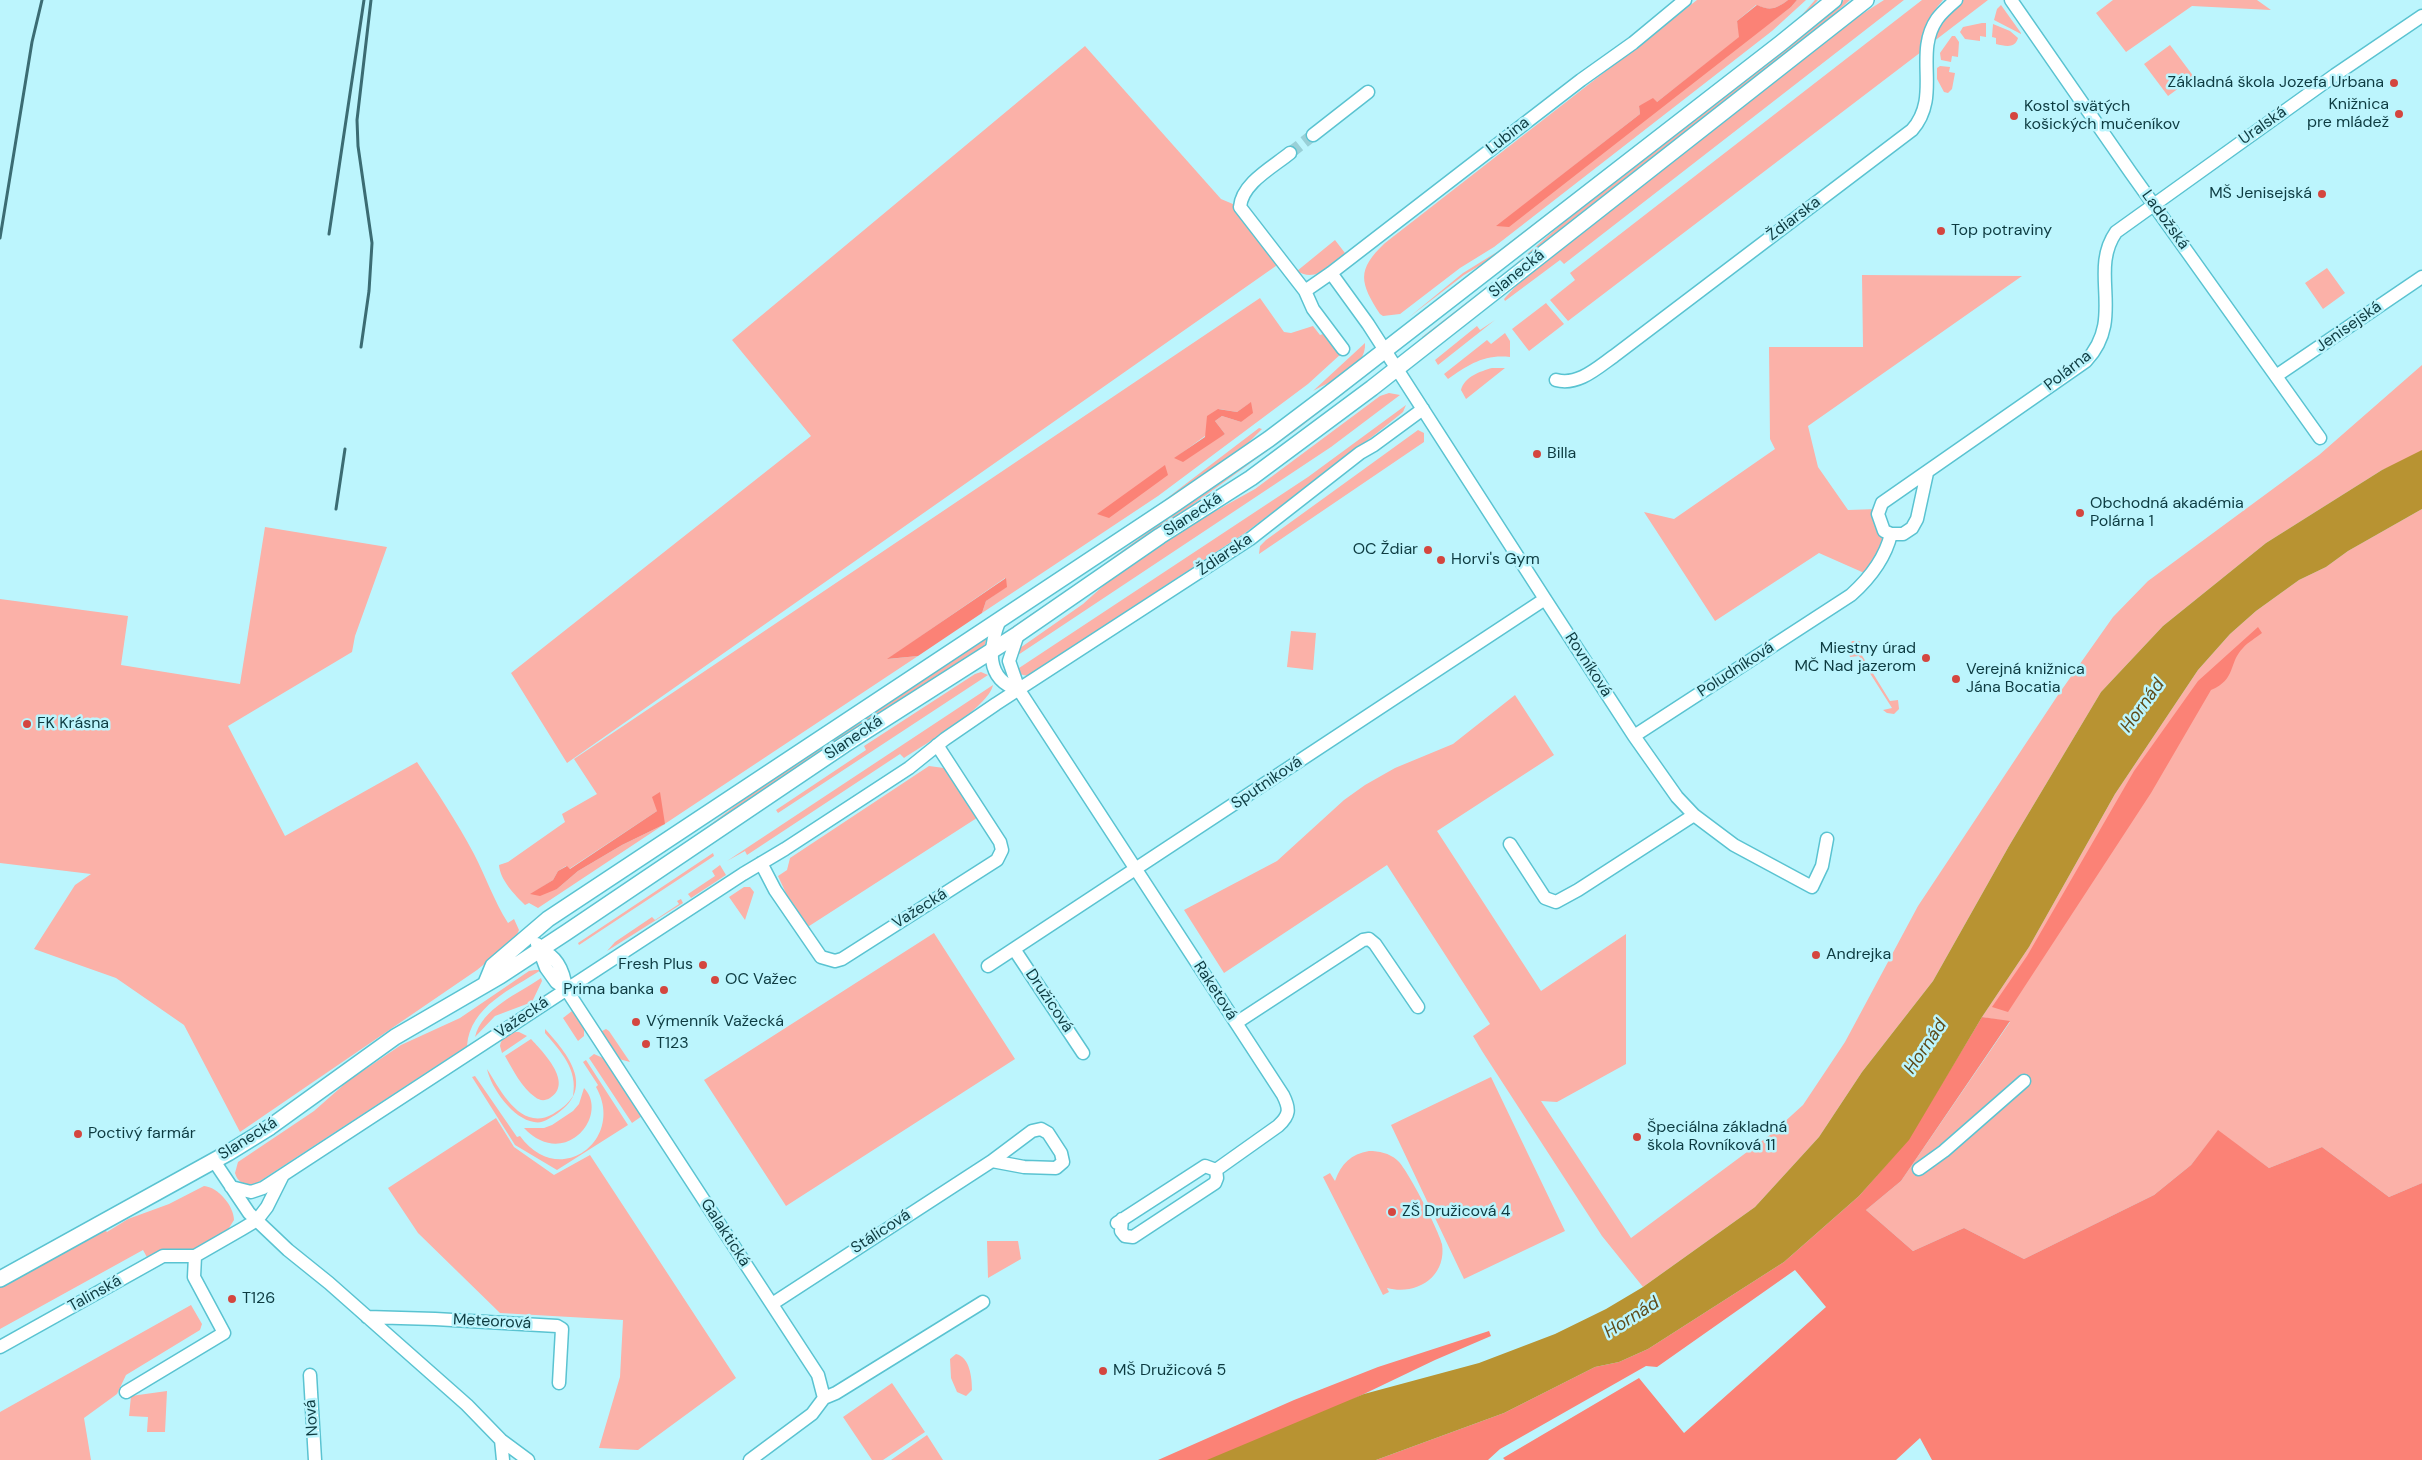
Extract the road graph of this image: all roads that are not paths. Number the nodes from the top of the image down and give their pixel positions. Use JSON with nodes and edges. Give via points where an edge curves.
{"nodes":[{"id":1,"x":1685,"y":0,"type":"edge"},
{"id":2,"x":1834,"y":0,"type":"edge"},
{"id":3,"x":1866,"y":0,"type":"edge"},
{"id":4,"x":1956,"y":0,"type":"edge"},
{"id":5,"x":2011,"y":0,"type":"edge"},
{"id":6,"x":2422,"y":16,"type":"edge"},
{"id":7,"x":1368,"y":92,"type":"dead end"},
{"id":8,"x":1313,"y":135,"type":"tunnel mouth"},
{"id":9,"x":1290,"y":153,"type":"tunnel mouth"},
{"id":10,"x":2154,"y":205,"type":"junction"},
{"id":11,"x":1331,"y":274,"type":"junction"},
{"id":12,"x":2422,"y":277,"type":"edge"},
{"id":13,"x":1305,"y":291,"type":"junction"},
{"id":14,"x":1343,"y":349,"type":"dead end"},
{"id":15,"x":1385,"y":350,"type":"junction"},
{"id":16,"x":1396,"y":368,"type":"junction"},
{"id":17,"x":2276,"y":376,"type":"junction"},
{"id":18,"x":1556,"y":380,"type":"dead end"},
{"id":19,"x":1423,"y":408,"type":"junction"},
{"id":20,"x":2320,"y":438,"type":"dead end"},
{"id":21,"x":1926,"y":473,"type":"junction"},
{"id":22,"x":1891,"y":534,"type":"junction"},
{"id":23,"x":1545,"y":599,"type":"junction"},
{"id":24,"x":1000,"y":619,"type":"junction"},
{"id":25,"x":1018,"y":634,"type":"junction"},
{"id":26,"x":992,"y":650,"type":"junction"},
{"id":27,"x":964,"y":667,"type":"junction"},
{"id":28,"x":998,"y":676,"type":"junction"},
{"id":29,"x":1019,"y":690,"type":"junction"},
{"id":30,"x":996,"y":704,"type":"junction"},
{"id":31,"x":1634,"y":736,"type":"junction"},
{"id":32,"x":937,"y":745,"type":"junction"},
{"id":33,"x":1694,"y":815,"type":"junction"},
{"id":34,"x":1827,"y":839,"type":"dead end"},
{"id":35,"x":1510,"y":844,"type":"dead end"},
{"id":36,"x":761,"y":863,"type":"junction"},
{"id":37,"x":1137,"y":869,"type":"junction"},
{"id":38,"x":531,"y":934,"type":"junction"},
{"id":39,"x":1014,"y":949,"type":"junction"},
{"id":40,"x":540,"y":950,"type":"junction"},
{"id":41,"x":988,"y":966,"type":"dead end"},
{"id":42,"x":486,"y":984,"type":"junction"},
{"id":43,"x":566,"y":989,"type":"junction"},
{"id":44,"x":1418,"y":1007,"type":"dead end"},
{"id":45,"x":1236,"y":1023,"type":"junction"},
{"id":46,"x":1083,"y":1053,"type":"dead end"},
{"id":47,"x":2024,"y":1082,"type":"dead end"},
{"id":48,"x":214,"y":1160,"type":"junction"},
{"id":49,"x":992,"y":1161,"type":"junction"},
{"id":50,"x":1918,"y":1169,"type":"dead end"},
{"id":51,"x":1216,"y":1170,"type":"junction"},
{"id":52,"x":284,"y":1173,"type":"junction"},
{"id":53,"x":231,"y":1187,"type":"junction"},
{"id":54,"x":257,"y":1220,"type":"junction"},
{"id":55,"x":195,"y":1256,"type":"junction"},
{"id":56,"x":0,"y":1279,"type":"edge"},
{"id":57,"x":983,"y":1302,"type":"dead end"},
{"id":58,"x":772,"y":1304,"type":"junction"},
{"id":59,"x":367,"y":1317,"type":"junction"},
{"id":60,"x":0,"y":1348,"type":"edge"},
{"id":61,"x":310,"y":1375,"type":"dead end"},
{"id":62,"x":559,"y":1383,"type":"dead end"},
{"id":63,"x":126,"y":1392,"type":"dead end"},
{"id":64,"x":824,"y":1398,"type":"junction"},
{"id":65,"x":501,"y":1440,"type":"junction"},
{"id":66,"x":315,"y":1460,"type":"edge"},
{"id":67,"x":503,"y":1460,"type":"edge"},
{"id":68,"x":528,"y":1460,"type":"edge"},
{"id":69,"x":750,"y":1460,"type":"edge"}],
"edges":[{"from":1,"to":11,"type":"street","name":"Lubina"},
{"from":2,"to":15,"type":"main road","name":"Slanecká"},
{"from":3,"to":16,"type":"main road","name":"Slanecká"},
{"from":4,"to":18,"type":"street","name":"Ždiarska","via":[[1931,30],[1926,50],[1925,110],[1912,130],[1608,361],[1574,381]]},
{"from":5,"to":10,"type":"street","name":"Ladožská"},
{"from":6,"to":10,"type":"street","name":"Uralská"},
{"from":7,"to":8,"type":"street"},
{"from":9,"to":13,"type":"street","via":[[1248,187],[1240,207]]},
{"from":10,"to":17,"type":"street","name":"Ladožská"},
{"from":10,"to":21,"type":"street","name":"Polárna","via":[[2116,232],[2107,246],[2105,325],[2094,352]]},
{"from":11,"to":13,"type":"street","name":"Lubina"},
{"from":11,"to":15,"type":"street"},
{"from":12,"to":17,"type":"street","name":"Jenisejská"},
{"from":13,"to":14,"type":"street","via":[[1313,309]]},
{"from":15,"to":16,"type":"street","name":"Rovníková"},
{"from":15,"to":24,"type":"main road","name":"Slanecká","via":[[1269,439]]},
{"from":16,"to":19,"type":"street","name":"Rovníková"},
{"from":16,"to":25,"type":"main road","name":"Slanecká","via":[[1250,478]]},
{"from":17,"to":20,"type":"street","name":"Ladožská"},
{"from":19,"to":23,"type":"street","name":"Rovníková"},
{"from":19,"to":29,"type":"street","name":"Ždiarska","via":[[1250,539]]},
{"from":21,"to":22,"type":"street","via":[[1914,525],[1903,534]]},
{"from":21,"to":22,"type":"street","name":"Polárna","via":[[1878,509],[1884,531]]},
{"from":22,"to":31,"type":"street","name":"Poludníková","via":[[1888,548],[1871,576],[1851,595]]},
{"from":23,"to":31,"type":"street","name":"Rovníková"},
{"from":23,"to":37,"type":"street","name":"Sputniková"},
{"from":24,"to":26,"type":"street"},
{"from":24,"to":38,"type":"main road","name":"Slanecká","via":[[548,919]]},
{"from":25,"to":26,"type":"main road","name":"Slanecká"},
{"from":25,"to":29,"type":"street","name":"Raketová","via":[[1009,661]]},
{"from":26,"to":27,"type":"main road","name":"Slanecká"},
{"from":26,"to":28,"type":"street"},
{"from":27,"to":28,"type":"street","via":[[986,667]]},
{"from":27,"to":40,"type":"main road","name":"Slanecká"},
{"from":28,"to":29,"type":"street"},
{"from":28,"to":30,"type":"street","via":[[1001,691]]},
{"from":29,"to":30,"type":"street","name":"Važecká"},
{"from":29,"to":37,"type":"street","name":"Raketová"},
{"from":30,"to":32,"type":"street","name":"Važecká"},
{"from":31,"to":33,"type":"street","name":"Rovníková","via":[[1677,797]]},
{"from":32,"to":36,"type":"street","name":"Važecká","via":[[909,768]]},
{"from":32,"to":36,"type":"street","name":"Važecká","via":[[1000,842],[1002,850],[997,860],[835,961],[821,957]]},
{"from":33,"to":34,"type":"street","name":"Rovníková","via":[[1734,845],[1812,887],[1826,854]]},
{"from":33,"to":35,"type":"street","via":[[1556,902],[1545,898]]},
{"from":36,"to":43,"type":"street","name":"Važecká"},
{"from":37,"to":39,"type":"street","name":"Sputniková"},
{"from":37,"to":45,"type":"street","name":"Raketová"},
{"from":38,"to":40,"type":"street","name":"Galaktická"},
{"from":38,"to":42,"type":"main road","name":"Slanecká","via":[[493,966]]},
{"from":39,"to":41,"type":"street","name":"Sputniková"},
{"from":39,"to":46,"type":"street","name":"Družicová"},
{"from":40,"to":42,"type":"main road","name":"Slanecká"},
{"from":40,"to":43,"type":"street","name":"Galaktická","via":[[552,956],[560,968]]},
{"from":42,"to":48,"type":"main road","name":"Slanecká","via":[[395,1037],[303,1104]]},
{"from":43,"to":52,"type":"street","name":"Važecká"},
{"from":43,"to":58,"type":"street","name":"Galaktická"},
{"from":44,"to":45,"type":"street","via":[[1376,944],[1369,939]]},
{"from":45,"to":51,"type":"street","name":"Raketová","via":[[1289,1107],[1287,1118],[1278,1126]]},
{"from":47,"to":50,"type":"street","via":[[1944,1151]]},
{"from":48,"to":53,"type":"street"},
{"from":48,"to":56,"type":"main road","name":"Slanecká"},
{"from":49,"to":49,"type":"street","name":"Stálicová","via":[[1056,1168],[1063,1162],[1048,1133],[1041,1129],[1032,1131]]},
{"from":49,"to":58,"type":"street","name":"Stálicová"},
{"from":51,"to":51,"type":"street","name":"Raketová","via":[[1215,1183],[1133,1237],[1125,1236],[1121,1231],[1118,1223],[1205,1166]]},
{"from":52,"to":53,"type":"street","name":"Važecká","via":[[258,1191],[243,1192]]},
{"from":52,"to":54,"type":"street"},
{"from":53,"to":54,"type":"street"},
{"from":54,"to":55,"type":"street"},
{"from":54,"to":59,"type":"street"},
{"from":55,"to":60,"type":"street","name":"Talinská","via":[[163,1256]]},
{"from":55,"to":63,"type":"street","via":[[194,1277],[224,1333]]},
{"from":57,"to":64,"type":"street"},
{"from":58,"to":64,"type":"street","name":"Galaktická","via":[[818,1375]]},
{"from":59,"to":62,"type":"street","name":"Meteorová","via":[[557,1326],[562,1329]]},
{"from":59,"to":65,"type":"street","via":[[467,1405]]},
{"from":61,"to":66,"type":"street","name":"Nová"},
{"from":64,"to":69,"type":"street","via":[[812,1414]]},
{"from":65,"to":67,"type":"street"},
{"from":65,"to":68,"type":"street"}]}
